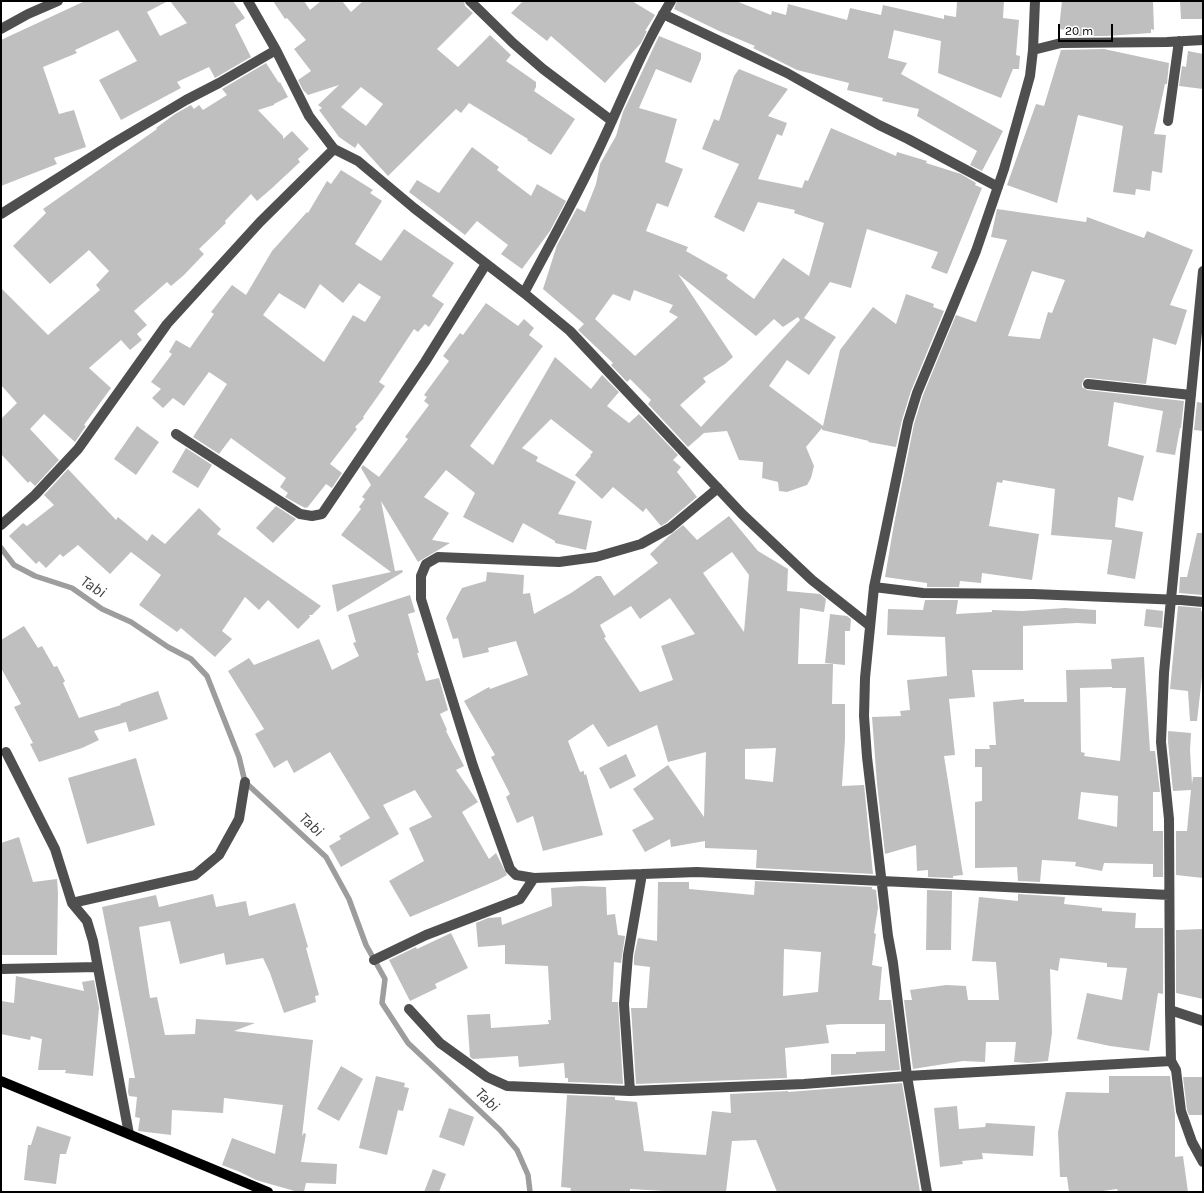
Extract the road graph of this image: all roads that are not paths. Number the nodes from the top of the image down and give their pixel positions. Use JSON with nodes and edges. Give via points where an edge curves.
{"nodes":[{"id":1,"x":58,"y":1,"type":"edge"},
{"id":2,"x":248,"y":1,"type":"edge"},
{"id":3,"x":470,"y":1,"type":"edge"},
{"id":4,"x":671,"y":1,"type":"edge"},
{"id":5,"x":1035,"y":1,"type":"edge"},
{"id":6,"x":664,"y":14,"type":"junction"},
{"id":7,"x":1,"y":29,"type":"edge"},
{"id":8,"x":1203,"y":40,"type":"edge"},
{"id":9,"x":1179,"y":41,"type":"junction"},
{"id":10,"x":276,"y":50,"type":"junction"},
{"id":11,"x":1033,"y":50,"type":"junction"},
{"id":12,"x":612,"y":121,"type":"junction"},
{"id":13,"x":1168,"y":121,"type":"dead end"},
{"id":14,"x":334,"y":149,"type":"junction"},
{"id":15,"x":998,"y":187,"type":"junction"},
{"id":16,"x":1,"y":214,"type":"edge"},
{"id":17,"x":486,"y":264,"type":"junction"},
{"id":18,"x":1203,"y":271,"type":"edge"},
{"id":19,"x":524,"y":293,"type":"junction"},
{"id":20,"x":1088,"y":384,"type":"dead end"},
{"id":21,"x":1191,"y":395,"type":"junction"},
{"id":22,"x":176,"y":434,"type":"dead end"},
{"id":23,"x":718,"y":488,"type":"junction"},
{"id":24,"x":1,"y":525,"type":"edge"},
{"id":25,"x":874,"y":587,"type":"junction"},
{"id":26,"x":1171,"y":599,"type":"junction"},
{"id":27,"x":1203,"y":602,"type":"edge"},
{"id":28,"x":870,"y":625,"type":"junction"},
{"id":29,"x":6,"y":752,"type":"dead end"},
{"id":30,"x":245,"y":782,"type":"dead end"},
{"id":31,"x":642,"y":874,"type":"junction"},
{"id":32,"x":534,"y":878,"type":"junction"},
{"id":33,"x":882,"y":882,"type":"junction"},
{"id":34,"x":1169,"y":895,"type":"junction"},
{"id":35,"x":72,"y":903,"type":"junction"},
{"id":36,"x":374,"y":960,"type":"dead end"},
{"id":37,"x":98,"y":966,"type":"junction"},
{"id":38,"x":1,"y":969,"type":"edge"},
{"id":39,"x":409,"y":1009,"type":"dead end"},
{"id":40,"x":1170,"y":1010,"type":"junction"},
{"id":41,"x":1203,"y":1021,"type":"edge"},
{"id":42,"x":1171,"y":1061,"type":"junction"},
{"id":43,"x":908,"y":1076,"type":"junction"},
{"id":44,"x":1,"y":1081,"type":"edge"},
{"id":45,"x":630,"y":1091,"type":"junction"},
{"id":46,"x":129,"y":1134,"type":"junction"},
{"id":47,"x":1203,"y":1162,"type":"edge"},
{"id":48,"x":268,"y":1192,"type":"edge"},
{"id":49,"x":927,"y":1192,"type":"edge"}],
"edges":[{"from":1,"to":7,"type":"street"},
{"from":2,"to":10,"type":"street"},
{"from":3,"to":12,"type":"street","via":[[543,69]]},
{"from":4,"to":6,"type":"street"},
{"from":5,"to":11,"type":"street"},
{"from":6,"to":12,"type":"street"},
{"from":6,"to":15,"type":"street","via":[[787,73],[879,125]]},
{"from":8,"to":9,"type":"street"},
{"from":9,"to":11,"type":"street","via":[[1061,43]]},
{"from":9,"to":13,"type":"street"},
{"from":10,"to":14,"type":"street","via":[[309,116]]},
{"from":10,"to":16,"type":"street","via":[[112,144]]},
{"from":11,"to":15,"type":"street","via":[[1030,76]]},
{"from":12,"to":19,"type":"street"},
{"from":14,"to":17,"type":"street","via":[[358,161]]},
{"from":14,"to":24,"type":"street","via":[[260,222],[167,324],[78,449],[35,495]]},
{"from":15,"to":25,"type":"street","via":[[976,251],[917,393],[908,422]]},
{"from":17,"to":19,"type":"street"},
{"from":17,"to":22,"type":"street","via":[[425,362],[322,514],[300,514]]},
{"from":18,"to":21,"type":"street"},
{"from":19,"to":23,"type":"street","via":[[570,331]]},
{"from":20,"to":21,"type":"street"},
{"from":21,"to":26,"type":"street"},
{"from":23,"to":28,"type":"street","via":[[763,535],[812,580]]},
{"from":23,"to":32,"type":"street","via":[[670,528],[641,544],[596,557],[559,562],[438,557],[426,564],[421,576],[421,599],[473,766],[510,869],[516,875]]},
{"from":25,"to":26,"type":"street","via":[[923,593]]},
{"from":25,"to":28,"type":"street"},
{"from":26,"to":27,"type":"street"},
{"from":26,"to":34,"type":"street","via":[[1161,742],[1169,819]]},
{"from":28,"to":33,"type":"street","via":[[864,716],[866,756]]},
{"from":29,"to":35,"type":"street","via":[[55,849]]},
{"from":30,"to":35,"type":"street","via":[[239,819],[219,855],[195,875]]},
{"from":31,"to":32,"type":"street"},
{"from":31,"to":33,"type":"street","via":[[697,872]]},
{"from":31,"to":45,"type":"street","via":[[628,955],[624,1004]]},
{"from":32,"to":36,"type":"street","via":[[520,899],[426,935]]},
{"from":33,"to":34,"type":"street"},
{"from":33,"to":43,"type":"street"},
{"from":34,"to":40,"type":"street"},
{"from":35,"to":37,"type":"street","via":[[87,921]]},
{"from":37,"to":38,"type":"street"},
{"from":37,"to":46,"type":"street"},
{"from":39,"to":45,"type":"street","via":[[440,1043],[487,1077],[507,1086]]},
{"from":40,"to":41,"type":"street"},
{"from":40,"to":42,"type":"street"},
{"from":42,"to":43,"type":"street"},
{"from":42,"to":47,"type":"street","via":[[1176,1070],[1181,1111],[1192,1142]]},
{"from":43,"to":45,"type":"street","via":[[804,1084]]},
{"from":43,"to":49,"type":"street"},
{"from":44,"to":46,"type":"main road"},
{"from":46,"to":48,"type":"main road"}]}
